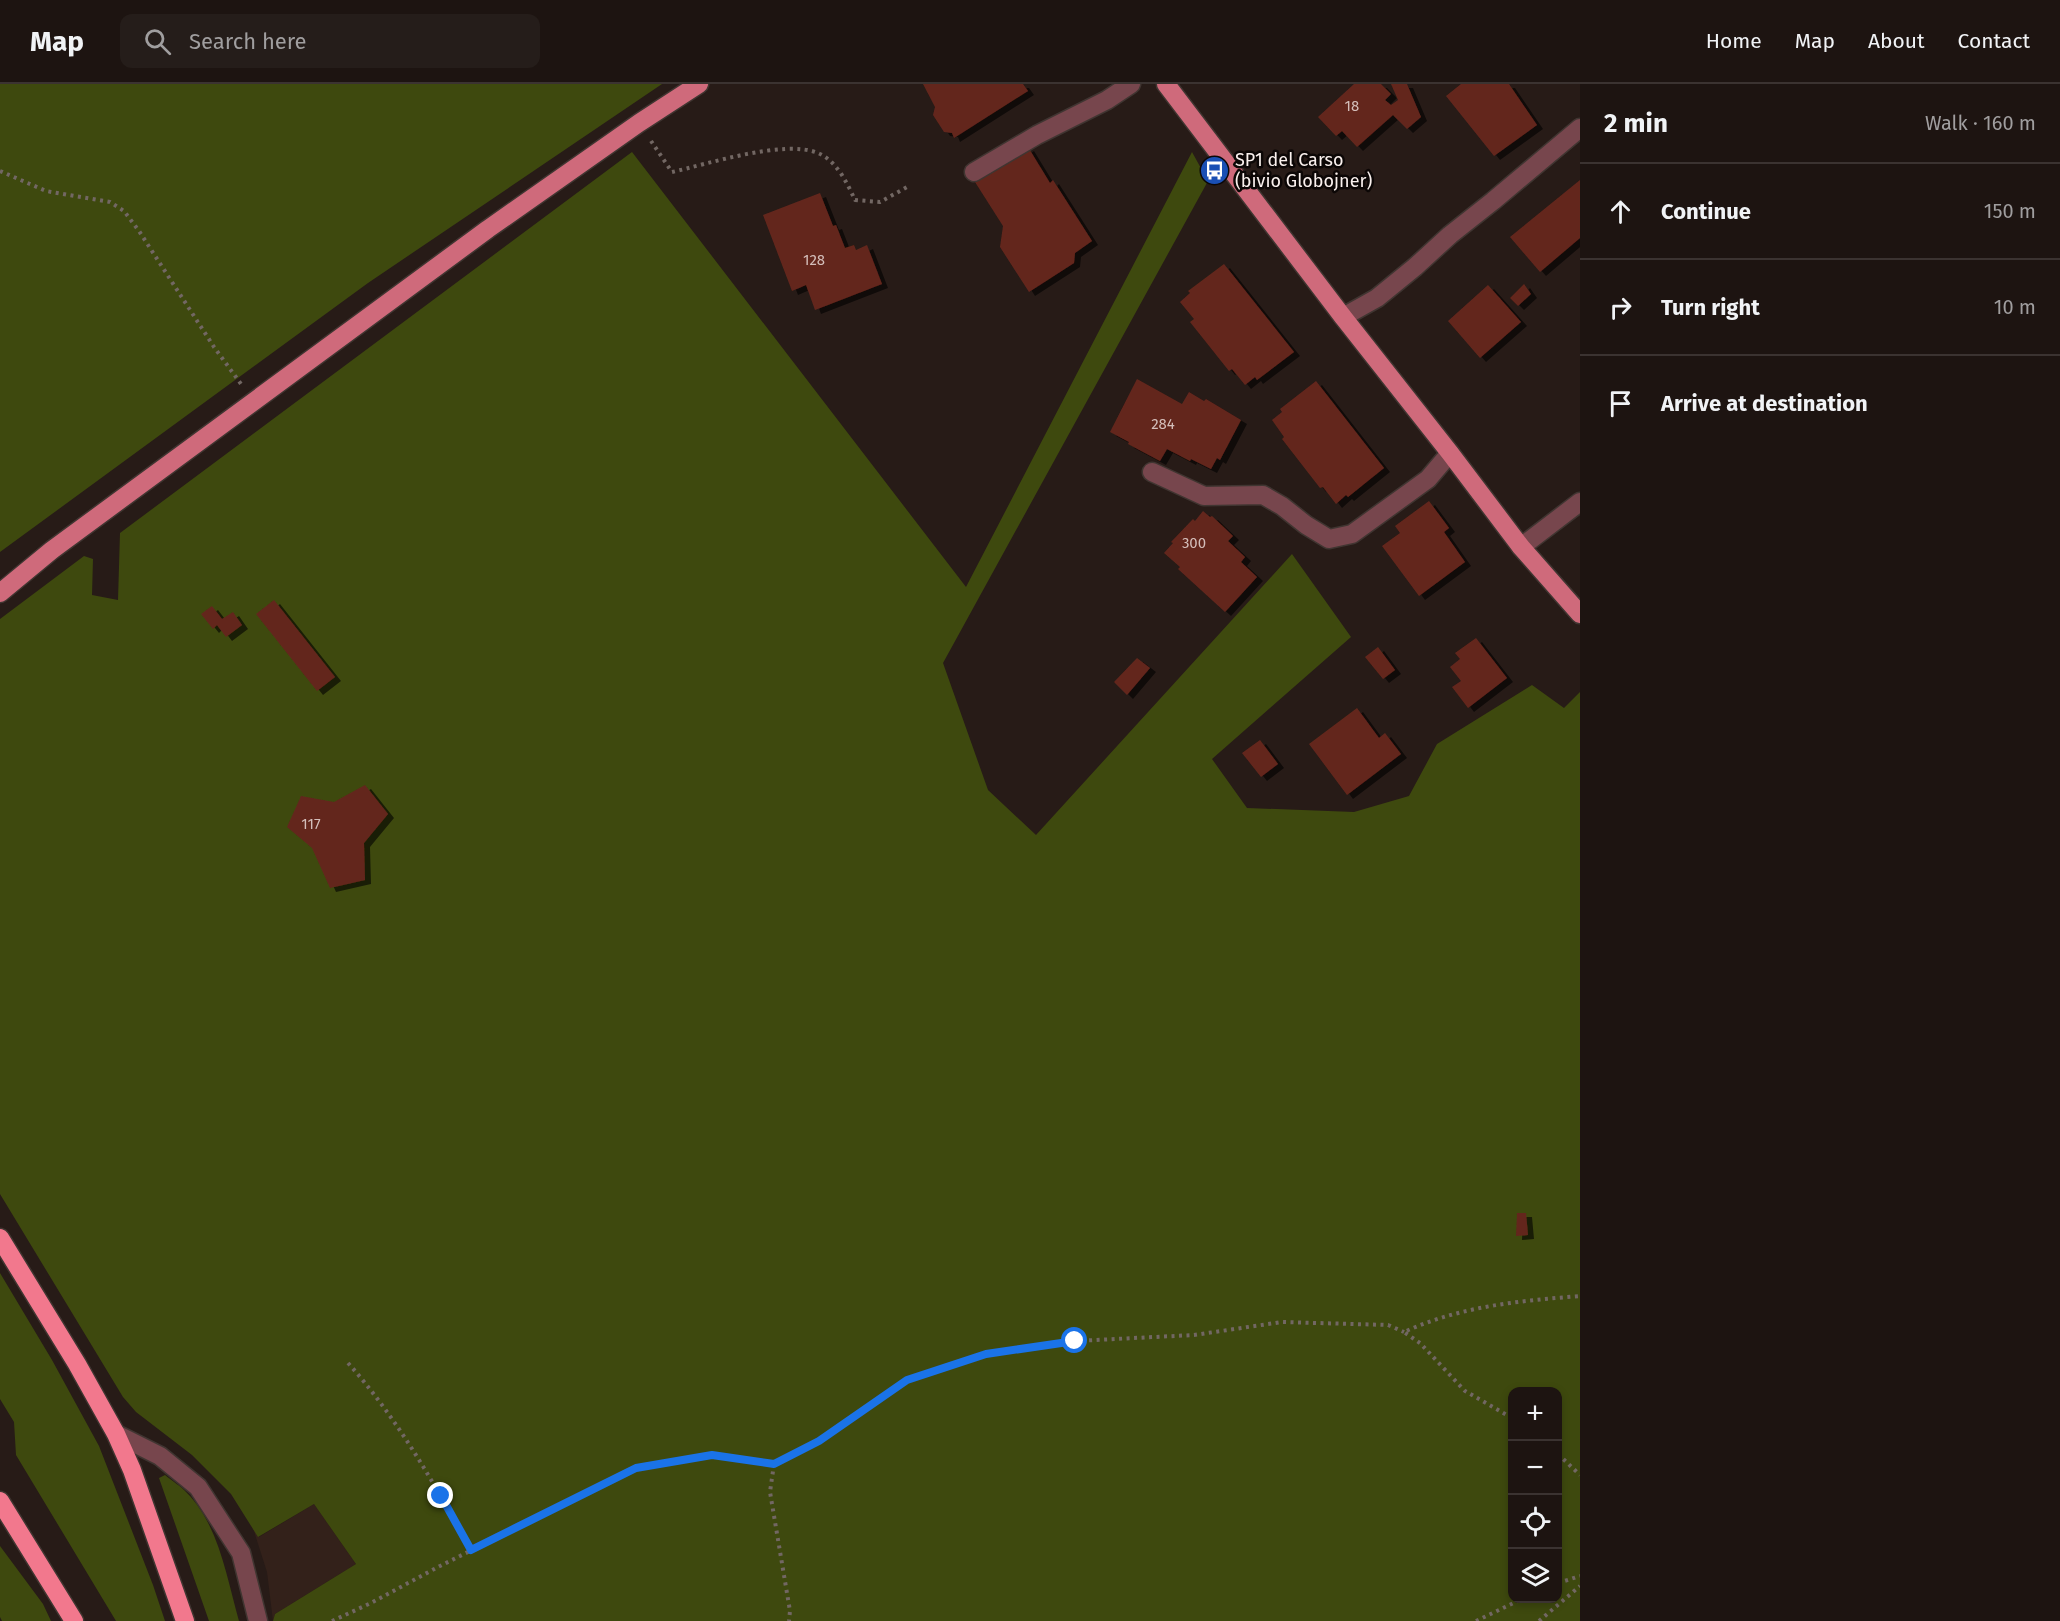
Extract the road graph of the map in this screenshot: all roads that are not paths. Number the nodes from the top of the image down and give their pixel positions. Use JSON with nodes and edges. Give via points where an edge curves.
{"nodes":[{"id":1,"x":699,"y":84,"type":"edge"},
{"id":2,"x":1131,"y":84,"type":"edge"},
{"id":3,"x":1166,"y":84,"type":"edge"},
{"id":4,"x":1580,"y":128,"type":"edge"},
{"id":5,"x":974,"y":172,"type":"dead end"},
{"id":6,"x":1343,"y":317,"type":"junction"},
{"id":7,"x":1450,"y":453,"type":"junction"},
{"id":8,"x":1152,"y":472,"type":"dead end"},
{"id":9,"x":1580,"y":502,"type":"edge"},
{"id":10,"x":1521,"y":547,"type":"junction"},
{"id":11,"x":0,"y":593,"type":"edge"},
{"id":12,"x":1580,"y":614,"type":"edge"},
{"id":13,"x":0,"y":1238,"type":"edge"},
{"id":14,"x":116,"y":1434,"type":"junction"},
{"id":15,"x":0,"y":1501,"type":"edge"},
{"id":16,"x":74,"y":1621,"type":"edge"},
{"id":17,"x":185,"y":1621,"type":"edge"},
{"id":18,"x":258,"y":1621,"type":"edge"}],
"edges":[{"from":1,"to":11,"type":"main road","via":[[479,236],[52,550]]},
{"from":2,"to":5,"type":"street"},
{"from":3,"to":6,"type":"main road"},
{"from":4,"to":6,"type":"street","via":[[1377,298]]},
{"from":6,"to":7,"type":"main road"},
{"from":7,"to":8,"type":"street","via":[[1428,479],[1352,534],[1329,539],[1263,495],[1204,496]]},
{"from":7,"to":10,"type":"main road"},
{"from":9,"to":10,"type":"street"},
{"from":10,"to":12,"type":"main road"},
{"from":13,"to":14,"type":"highway"},
{"from":14,"to":17,"type":"highway"},
{"from":14,"to":18,"type":"street","via":[[160,1456],[198,1487],[241,1553]]},
{"from":15,"to":16,"type":"highway"}]}
